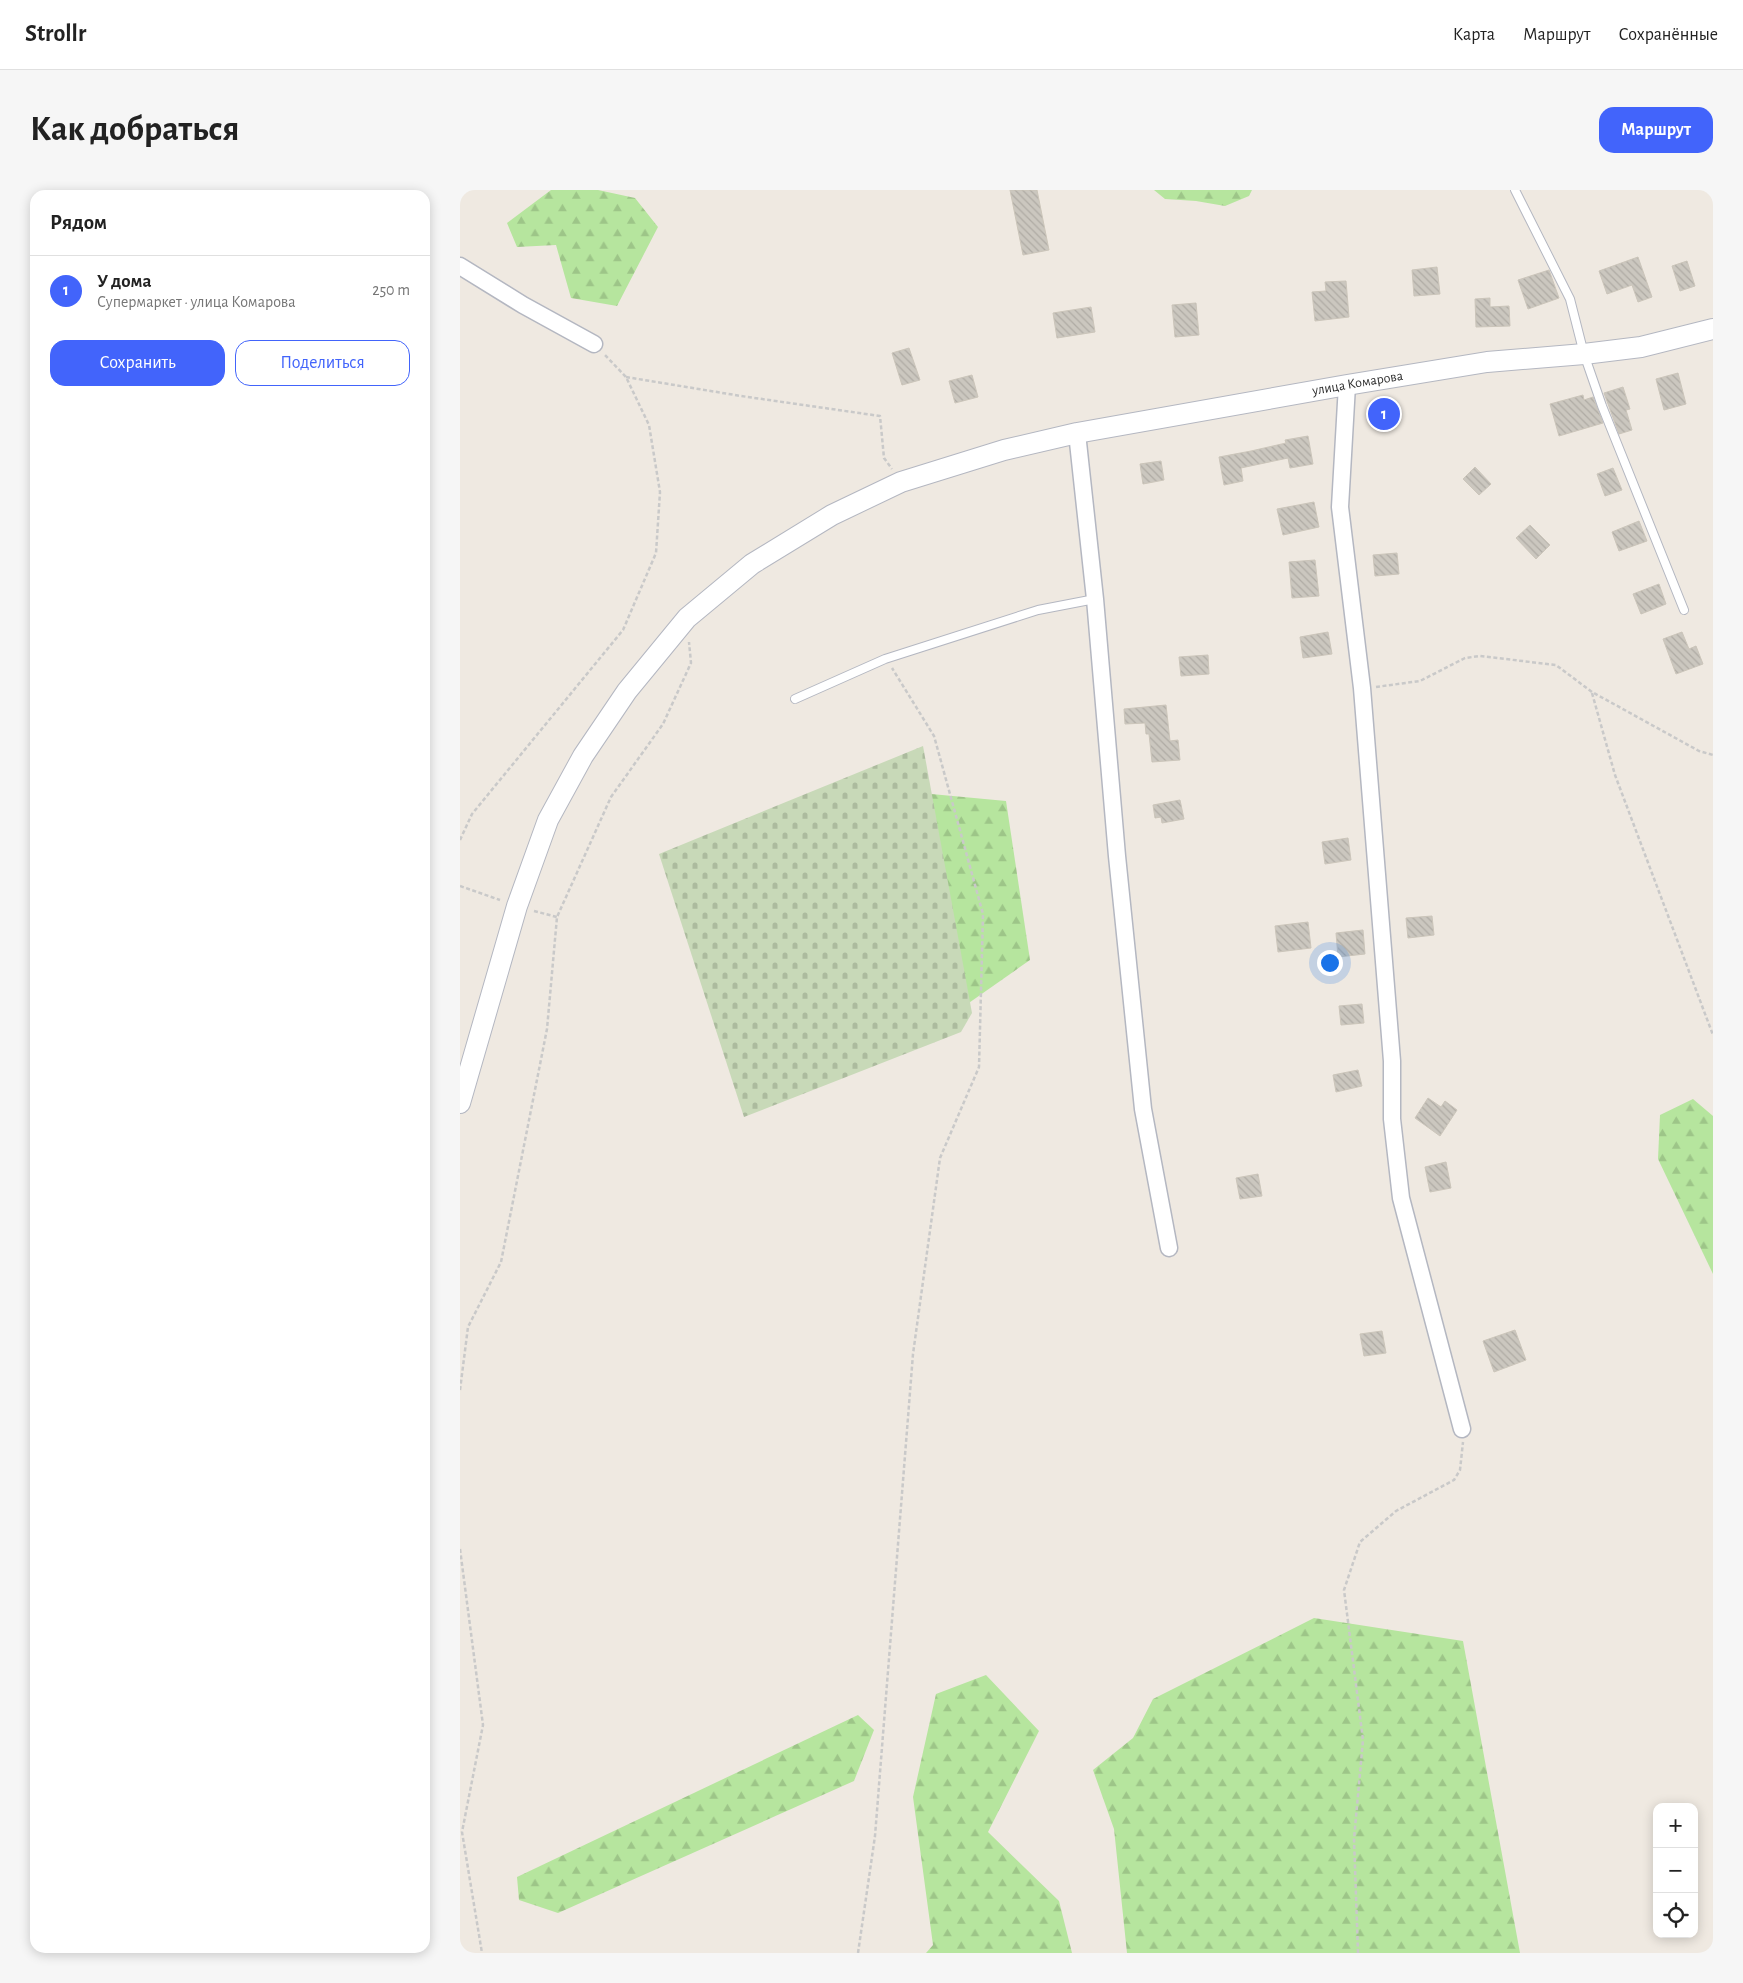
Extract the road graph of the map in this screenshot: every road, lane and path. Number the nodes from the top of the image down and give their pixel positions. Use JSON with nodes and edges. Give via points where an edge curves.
{"nodes":[{"id":1,"x":1515,"y":190,"type":"edge"},
{"id":2,"x":460,"y":266,"type":"edge"},
{"id":3,"x":1713,"y":329,"type":"edge"},
{"id":4,"x":594,"y":344,"type":"joint"},
{"id":5,"x":1584,"y":354,"type":"junction"},
{"id":6,"x":626,"y":376,"type":"junction"},
{"id":7,"x":1346,"y":385,"type":"junction"},
{"id":8,"x":1077,"y":433,"type":"junction"},
{"id":9,"x":901,"y":482,"type":"junction"},
{"id":10,"x":1094,"y":599,"type":"junction"},
{"id":11,"x":1684,"y":610,"type":"dead end"},
{"id":12,"x":687,"y":618,"type":"junction"},
{"id":13,"x":885,"y":659,"type":"junction"},
{"id":14,"x":1362,"y":688,"type":"junction"},
{"id":15,"x":1592,"y":692,"type":"junction"},
{"id":16,"x":795,"y":699,"type":"dead end"},
{"id":17,"x":1713,"y":755,"type":"edge"},
{"id":18,"x":460,"y":840,"type":"edge"},
{"id":19,"x":1713,"y":1035,"type":"edge"},
{"id":20,"x":460,"y":1103,"type":"edge"},
{"id":21,"x":1168,"y":1248,"type":"dead end"},
{"id":22,"x":460,"y":1390,"type":"edge"},
{"id":23,"x":1462,"y":1429,"type":"joint"},
{"id":24,"x":460,"y":1549,"type":"edge"},
{"id":25,"x":482,"y":1953,"type":"edge"},
{"id":26,"x":858,"y":1953,"type":"edge"},
{"id":27,"x":1358,"y":1953,"type":"edge"}],
"edges":[{"from":1,"to":5,"type":"lane","via":[[1570,299]]},
{"from":2,"to":4,"type":"street"},
{"from":3,"to":5,"type":"street","name":"улица Комарова","via":[[1641,347]]},
{"from":4,"to":6,"type":"path"},
{"from":5,"to":7,"type":"street","name":"улица Комарова","via":[[1487,362]]},
{"from":5,"to":11,"type":"lane"},
{"from":6,"to":9,"type":"path","via":[[880,416],[884,458]]},
{"from":6,"to":18,"type":"path","via":[[650,426],[660,492],[656,553],[623,630],[472,814]]},
{"from":7,"to":8,"type":"street","name":"улица Комарова"},
{"from":7,"to":14,"type":"street","via":[[1340,507]]},
{"from":8,"to":9,"type":"street","name":"улица Комарова","via":[[1004,450]]},
{"from":8,"to":10,"type":"street"},
{"from":9,"to":12,"type":"street","name":"улица Комарова","via":[[832,515],[752,564]]},
{"from":10,"to":13,"type":"lane","via":[[1038,610]]},
{"from":10,"to":21,"type":"street","via":[[1143,1109]]},
{"from":12,"to":20,"type":"street","name":"улица Комарова","via":[[627,691],[583,756],[548,820],[517,906]]},
{"from":12,"to":22,"type":"path","via":[[691,663],[664,724],[611,798],[557,917],[547,1030],[501,1262],[468,1327]]},
{"from":13,"to":16,"type":"lane"},
{"from":13,"to":26,"type":"path","via":[[934,736],[983,914],[979,1066],[940,1158],[914,1354],[875,1836]]},
{"from":14,"to":15,"type":"path","via":[[1420,681],[1465,658],[1480,656],[1556,665]]},
{"from":14,"to":23,"type":"street","via":[[1392,1061],[1392,1119],[1401,1198]]},
{"from":15,"to":17,"type":"path","via":[[1699,751]]},
{"from":15,"to":19,"type":"path","via":[[1615,775]]},
{"from":23,"to":27,"type":"path","via":[[1463,1453],[1460,1470],[1454,1480],[1396,1511],[1360,1542],[1344,1590],[1364,1740],[1354,1839]]},
{"from":24,"to":25,"type":"path","via":[[483,1725],[462,1832]]}]}
